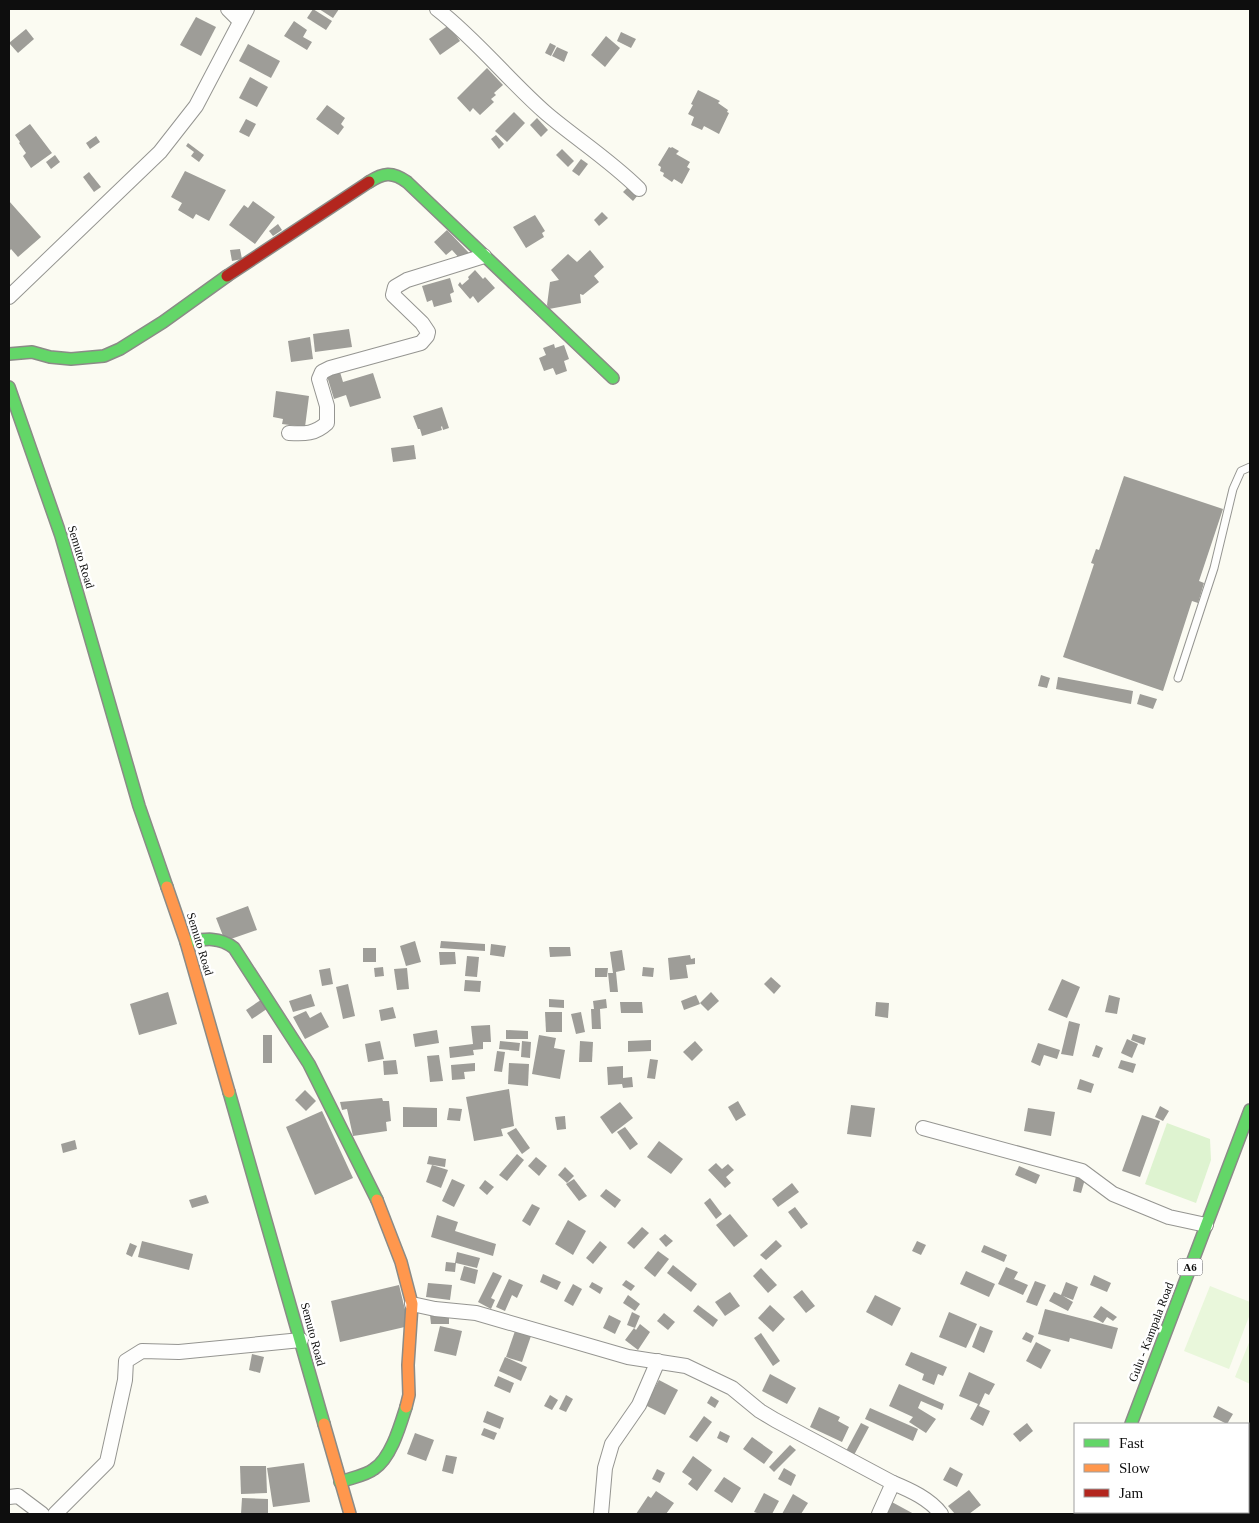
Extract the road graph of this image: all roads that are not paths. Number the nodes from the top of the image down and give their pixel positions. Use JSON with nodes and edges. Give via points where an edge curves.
{"nodes":[{"id":1,"x":228,"y":9,"type":"edge"},
{"id":2,"x":437,"y":9,"type":"edge"},
{"id":3,"x":244,"y":15,"type":"edge"},
{"id":4,"x":639,"y":189,"type":"dead end"},
{"id":5,"x":484,"y":256,"type":"junction"},
{"id":6,"x":9,"y":297,"type":"edge"},
{"id":7,"x":9,"y":354,"type":"edge"},
{"id":8,"x":613,"y":378,"type":"dead end"},
{"id":9,"x":9,"y":387,"type":"edge"},
{"id":10,"x":289,"y":433,"type":"dead end"},
{"id":11,"x":1250,"y":467,"type":"edge"},
{"id":12,"x":1178,"y":678,"type":"dead end"},
{"id":13,"x":186,"y":942,"type":"junction"},
{"id":14,"x":1250,"y":1110,"type":"edge"},
{"id":15,"x":923,"y":1128,"type":"dead end"},
{"id":16,"x":1206,"y":1225,"type":"junction"},
{"id":17,"x":412,"y":1304,"type":"junction"},
{"id":18,"x":301,"y":1340,"type":"junction"},
{"id":19,"x":658,"y":1361,"type":"junction"},
{"id":20,"x":1131,"y":1423,"type":"edge"},
{"id":21,"x":340,"y":1482,"type":"junction"},
{"id":22,"x":893,"y":1483,"type":"junction"},
{"id":23,"x":9,"y":1497,"type":"edge"},
{"id":24,"x":42,"y":1514,"type":"edge"},
{"id":25,"x":55,"y":1514,"type":"edge"},
{"id":26,"x":350,"y":1514,"type":"edge"},
{"id":27,"x":601,"y":1514,"type":"edge"},
{"id":28,"x":879,"y":1514,"type":"edge"},
{"id":29,"x":941,"y":1514,"type":"edge"}],
"edges":[{"from":1,"to":3,"type":"street"},
{"from":2,"to":4,"type":"street","via":[[459,26],[547,114]]},
{"from":3,"to":6,"type":"street","via":[[196,106],[160,152]]},
{"from":5,"to":7,"type":"main road","via":[[399,176],[380,175],[120,349],[104,356],[70,359],[32,352]]},
{"from":5,"to":8,"type":"main road"},
{"from":5,"to":10,"type":"street","via":[[407,280],[395,287],[393,295],[422,323],[427,336],[421,343],[322,372],[319,379],[326,406],[326,423],[318,431]]},
{"from":9,"to":13,"type":"main road","name":"Semuto Road","via":[[61,536],[139,806]]},
{"from":11,"to":12,"type":"lane","via":[[1241,471],[1233,489],[1214,568]]},
{"from":13,"to":17,"type":"main road","via":[[211,938],[228,942],[278,1014],[309,1064],[381,1207]]},
{"from":13,"to":18,"type":"main road","name":"Semuto Road"},
{"from":14,"to":16,"type":"main road","name":"Gulu - Kampala Road","number":"A6"},
{"from":15,"to":16,"type":"street","via":[[1082,1171],[1113,1194],[1170,1217]]},
{"from":16,"to":20,"type":"main road","name":"Gulu - Kampala Road","number":"A6"},
{"from":17,"to":19,"type":"street","via":[[476,1313],[628,1357]]},
{"from":17,"to":21,"type":"main road","via":[[408,1395],[400,1427],[384,1459],[373,1470]]},
{"from":18,"to":21,"type":"main road","name":"Semuto Road"},
{"from":18,"to":25,"type":"street","via":[[179,1352],[142,1351],[126,1361],[125,1380],[107,1462]]},
{"from":19,"to":22,"type":"street","via":[[686,1366],[732,1388],[775,1420]]},
{"from":19,"to":27,"type":"street","via":[[639,1405],[612,1444],[605,1468]]},
{"from":21,"to":26,"type":"main road","name":"Semuto Road"},
{"from":22,"to":28,"type":"street"},
{"from":22,"to":29,"type":"street","via":[[912,1491]]},
{"from":23,"to":24,"type":"street","via":[[18,1496]]}]}
